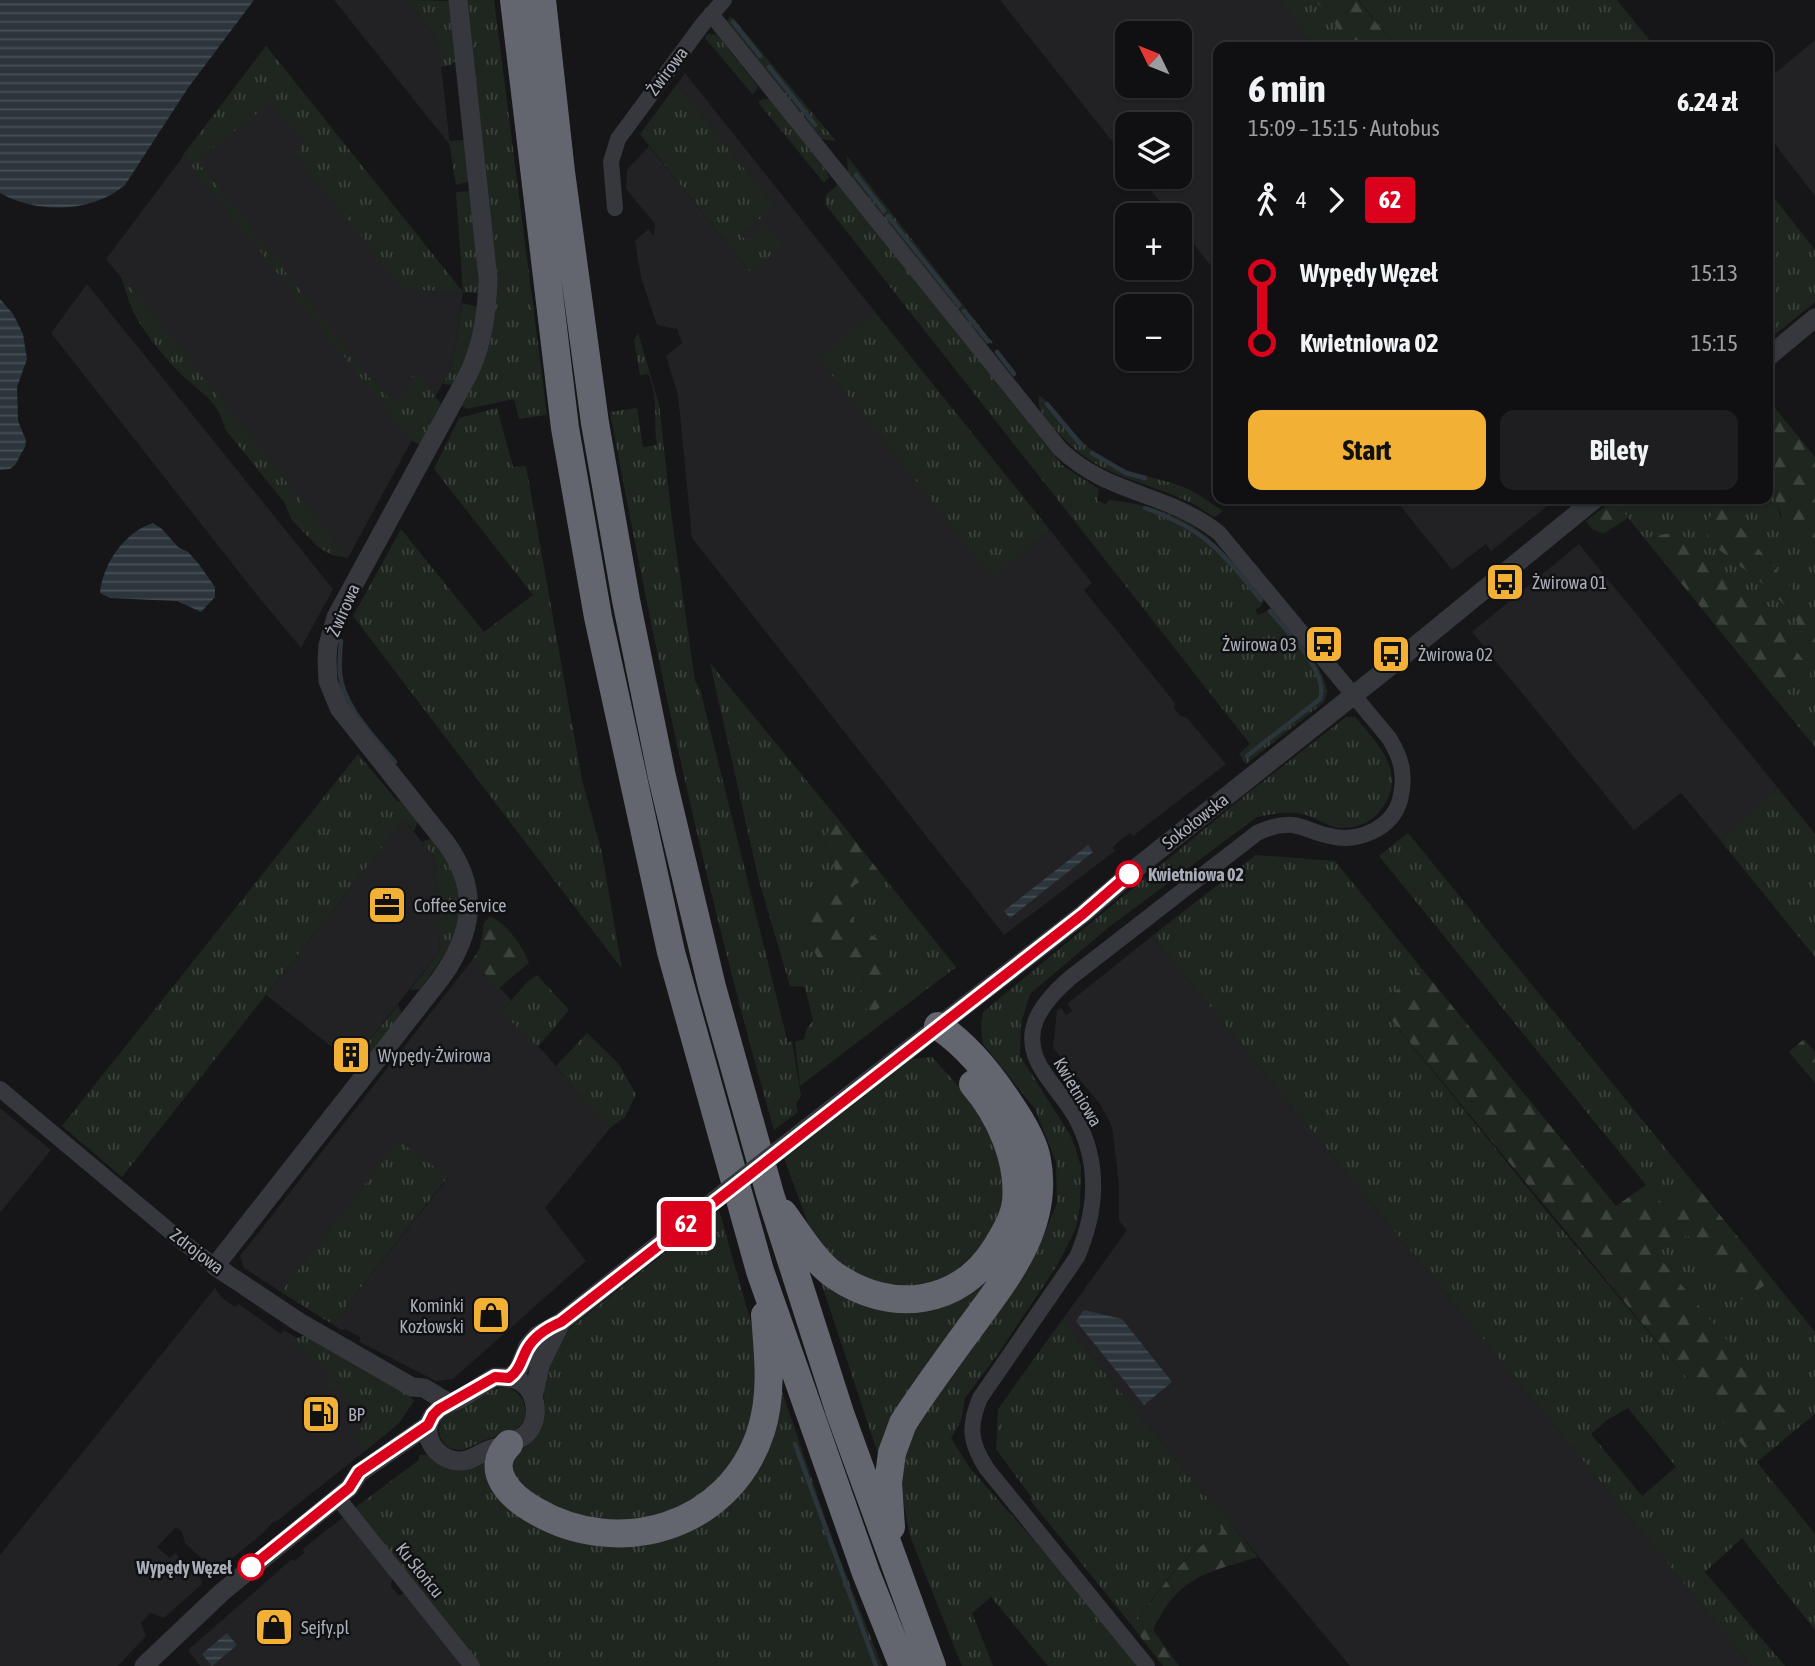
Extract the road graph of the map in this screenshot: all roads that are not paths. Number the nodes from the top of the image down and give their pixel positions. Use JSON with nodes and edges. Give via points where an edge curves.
{"nodes":[{"id":1,"x":458,"y":0,"type":"edge"},
{"id":2,"x":514,"y":0,"type":"edge"},
{"id":3,"x":542,"y":0,"type":"edge"},
{"id":4,"x":724,"y":0,"type":"edge"},
{"id":5,"x":711,"y":14,"type":"junction"},
{"id":6,"x":615,"y":208,"type":"dead end"},
{"id":7,"x":1815,"y":318,"type":"edge"},
{"id":8,"x":1773,"y":353,"type":"edge"},
{"id":9,"x":1589,"y":504,"type":"edge"},
{"id":10,"x":1353,"y":696,"type":"junction"},
{"id":11,"x":938,"y":1026,"type":"junction"},
{"id":12,"x":0,"y":1088,"type":"edge"},
{"id":13,"x":770,"y":1194,"type":"junction"},
{"id":14,"x":215,"y":1266,"type":"junction"},
{"id":15,"x":760,"y":1270,"type":"junction"},
{"id":16,"x":561,"y":1322,"type":"junction"},
{"id":17,"x":509,"y":1378,"type":"junction"},
{"id":18,"x":412,"y":1387,"type":"junction"},
{"id":19,"x":533,"y":1398,"type":"junction"},
{"id":20,"x":449,"y":1403,"type":"junction"},
{"id":21,"x":429,"y":1423,"type":"junction"},
{"id":22,"x":509,"y":1444,"type":"junction"},
{"id":23,"x":432,"y":1445,"type":"junction"},
{"id":24,"x":343,"y":1493,"type":"junction"},
{"id":25,"x":891,"y":1555,"type":"junction"},
{"id":26,"x":144,"y":1666,"type":"edge"},
{"id":27,"x":472,"y":1666,"type":"edge"},
{"id":28,"x":903,"y":1666,"type":"edge"},
{"id":29,"x":932,"y":1666,"type":"edge"},
{"id":30,"x":1147,"y":1666,"type":"edge"}],
"edges":[{"from":1,"to":14,"type":"street","name":"Żwirowa","via":[[488,279],[482,340],[470,371],[336,617],[327,659],[328,681],[342,714],[453,853],[463,874],[469,908],[462,944],[449,965]]},
{"from":2,"to":15,"type":"highway","via":[[565,428],[598,617],[671,952]]},
{"from":3,"to":13,"type":"highway","via":[[594,423],[626,600],[712,987]]},
{"from":4,"to":5,"type":"street","name":"Żwirowa"},
{"from":5,"to":6,"type":"street","name":"Żwirowa","via":[[615,145],[611,162]]},
{"from":5,"to":10,"type":"street","name":"Kwietniowa","via":[[1060,449],[1105,481],[1187,511],[1219,533]]},
{"from":7,"to":8,"type":"street"},
{"from":9,"to":10,"type":"street","name":"Sokołowska"},
{"from":10,"to":11,"type":"street","name":"Sokołowska"},
{"from":10,"to":30,"type":"street","name":"Kwietniowa","via":[[1389,738],[1402,762],[1399,805],[1384,824],[1367,835],[1350,838],[1296,825],[1256,833],[1070,978],[1048,998],[1034,1028],[1035,1057],[1084,1137],[1094,1198],[1077,1257],[980,1398],[971,1422],[972,1434],[987,1469]]},
{"from":11,"to":13,"type":"highway","via":[[944,1046],[1002,1129],[1014,1167],[1016,1203],[1007,1230],[987,1262],[964,1283],[927,1299],[894,1300],[863,1291],[832,1274]]},
{"from":11,"to":16,"type":"street","name":"Sokołowska","bridge":true},
{"from":11,"to":25,"type":"highway","via":[[955,1037],[995,1081],[1019,1118],[1037,1158],[1040,1191],[1016,1264],[903,1423],[888,1483]]},
{"from":12,"to":14,"type":"street","name":"Zdrojowa"},
{"from":13,"to":25,"type":"highway"},
{"from":14,"to":18,"type":"street","name":"Zdrojowa","via":[[299,1322]]},
{"from":15,"to":22,"type":"highway","via":[[768,1350],[767,1408],[748,1461],[706,1506],[649,1531],[616,1535],[578,1530],[545,1516],[508,1491],[499,1461]]},
{"from":15,"to":28,"type":"highway"},
{"from":16,"to":17,"type":"street","name":"Sokołowska","via":[[533,1340]]},
{"from":16,"to":19,"type":"street","name":"Sokołowska","via":[[544,1354]]},
{"from":17,"to":19,"type":"street","via":[[521,1382]]},
{"from":17,"to":20,"type":"street","via":[[495,1377]]},
{"from":18,"to":20,"type":"street","name":"Zdrojowa","via":[[424,1388]]},
{"from":18,"to":21,"type":"street"},
{"from":19,"to":22,"type":"street","via":[[532,1425],[525,1436]]},
{"from":20,"to":21,"type":"street"},
{"from":21,"to":23,"type":"street"},
{"from":21,"to":24,"type":"street","via":[[359,1472]]},
{"from":22,"to":23,"type":"street","via":[[460,1461],[441,1456]]},
{"from":23,"to":24,"type":"street","via":[[401,1457]]},
{"from":24,"to":26,"type":"street","via":[[221,1593]]},
{"from":24,"to":27,"type":"street","name":"Ku Słońcu"},
{"from":25,"to":29,"type":"highway"}]}
